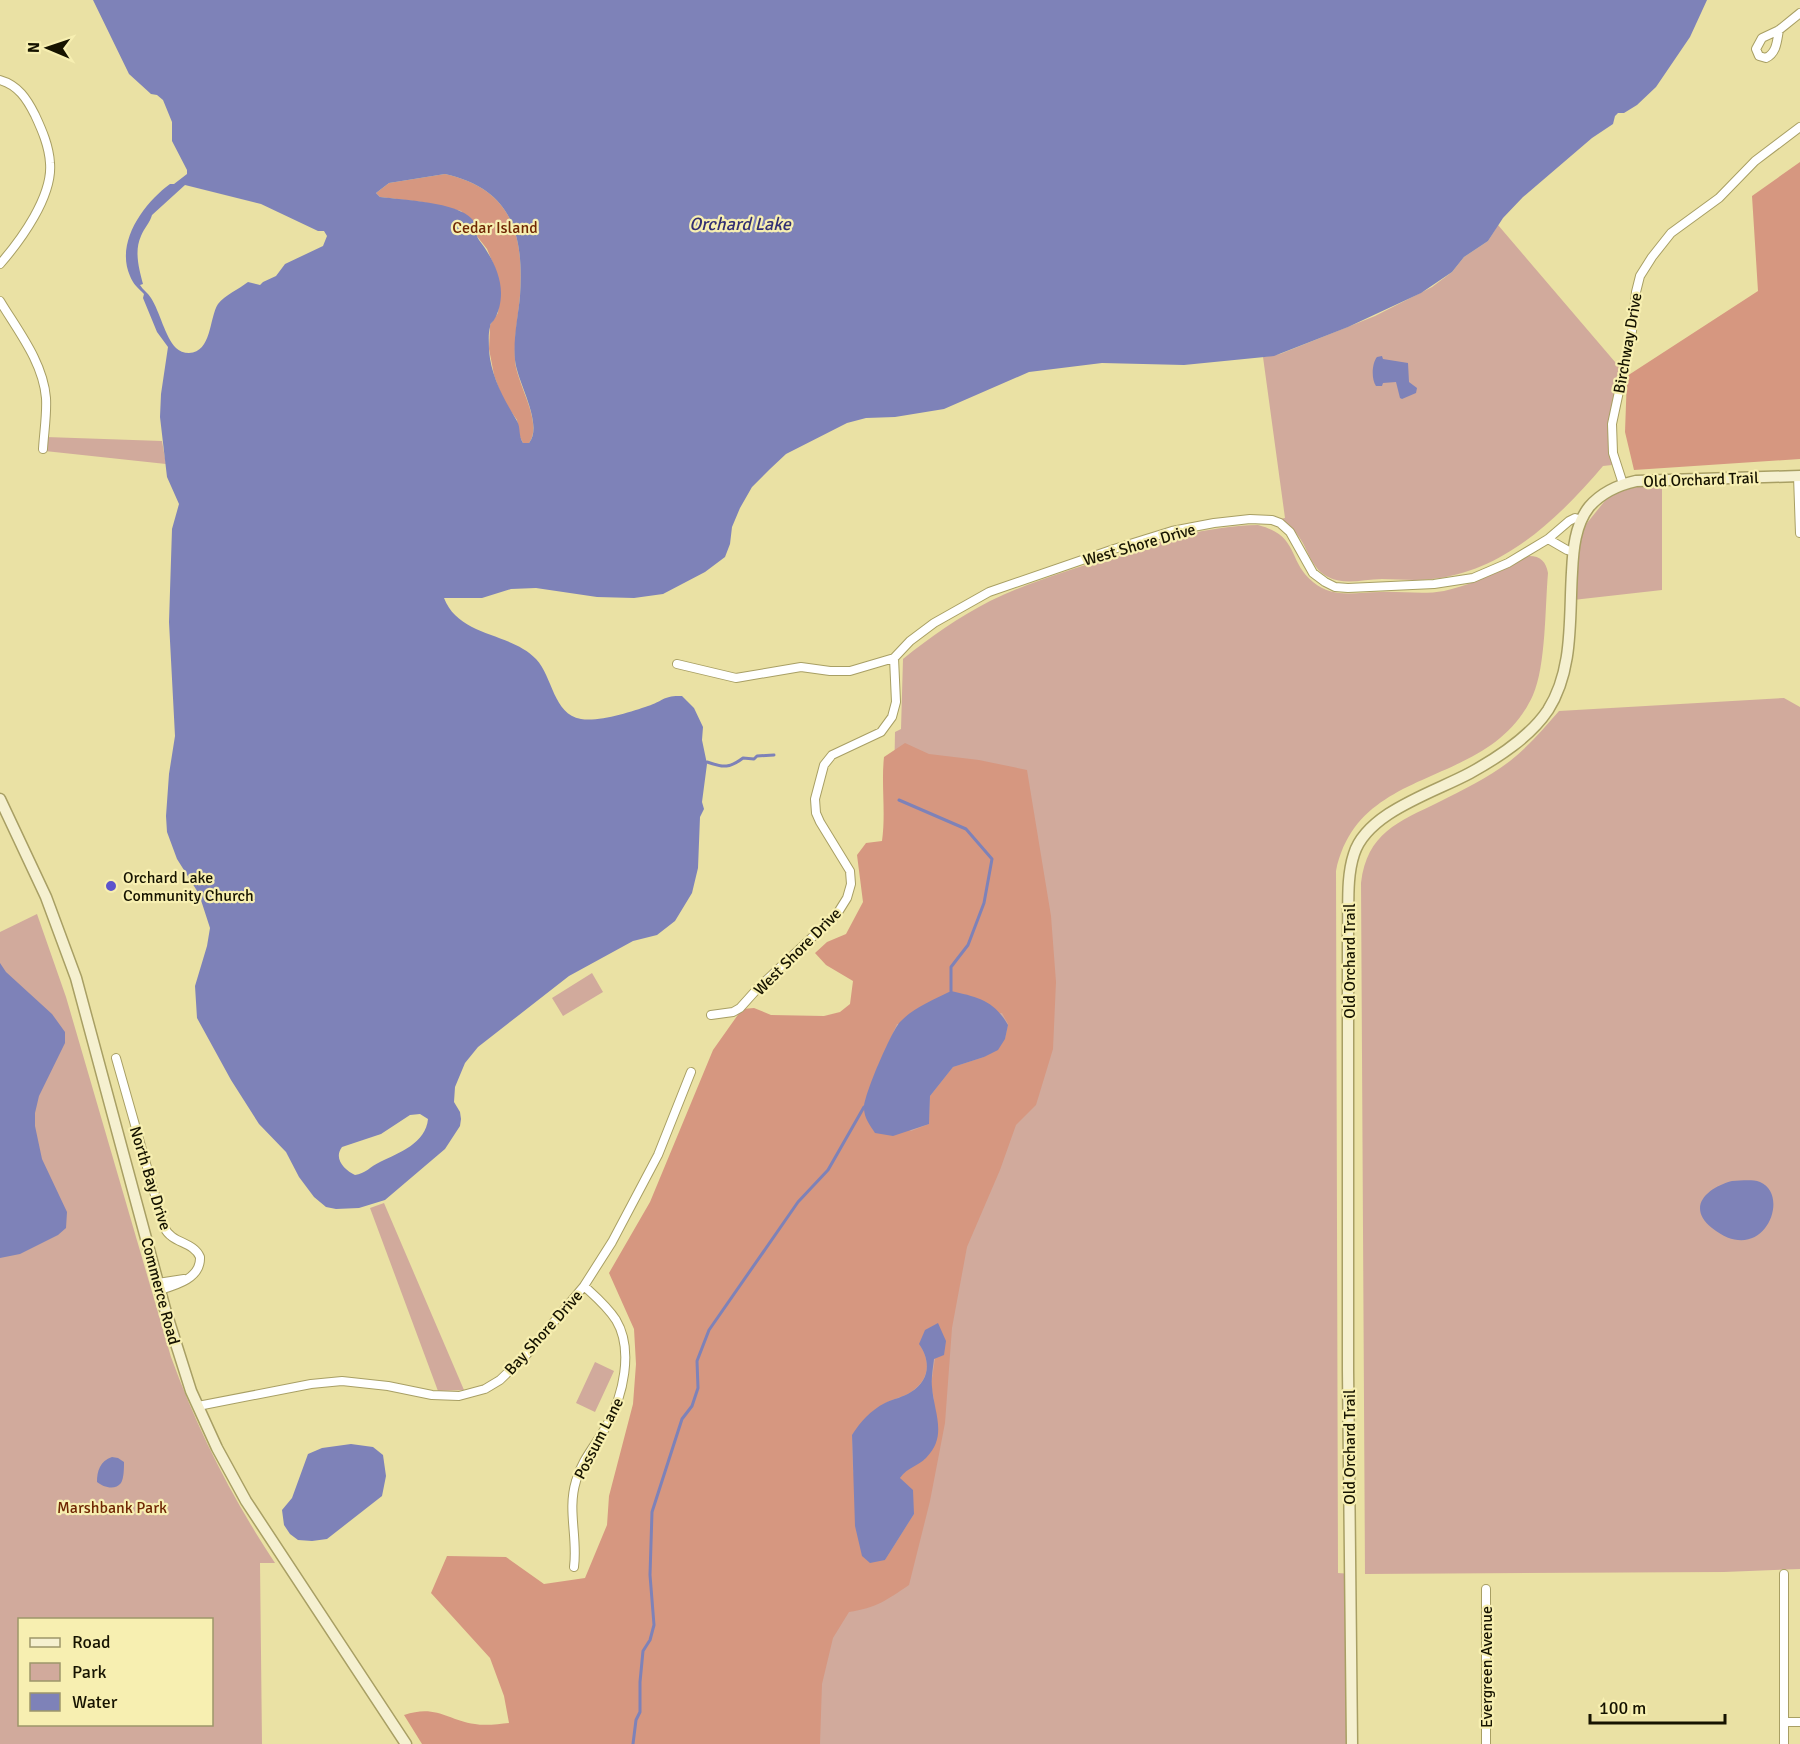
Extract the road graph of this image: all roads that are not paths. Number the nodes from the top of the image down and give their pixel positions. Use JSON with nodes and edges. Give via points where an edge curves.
{"nodes":[{"id":1,"x":1800,"y":13,"type":"edge"},
{"id":2,"x":1779,"y":30,"type":"dead end"},
{"id":3,"x":0,"y":80,"type":"edge"},
{"id":4,"x":1800,"y":127,"type":"edge"},
{"id":5,"x":0,"y":264,"type":"edge"},
{"id":6,"x":0,"y":301,"type":"edge"},
{"id":7,"x":43,"y":449,"type":"dead end"},
{"id":8,"x":1799,"y":476,"type":"edge"},
{"id":9,"x":1623,"y":484,"type":"junction"},
{"id":10,"x":1582,"y":520,"type":"junction"},
{"id":11,"x":1800,"y":533,"type":"edge"},
{"id":12,"x":1548,"y":539,"type":"junction"},
{"id":13,"x":1574,"y":552,"type":"junction"},
{"id":14,"x":894,"y":658,"type":"junction"},
{"id":15,"x":677,"y":664,"type":"dead end"},
{"id":16,"x":0,"y":799,"type":"edge"},
{"id":17,"x":711,"y":1015,"type":"dead end"},
{"id":18,"x":117,"y":1058,"type":"dead end"},
{"id":19,"x":691,"y":1072,"type":"dead end"},
{"id":20,"x":159,"y":1286,"type":"junction"},
{"id":21,"x":584,"y":1286,"type":"junction"},
{"id":22,"x":198,"y":1406,"type":"junction"},
{"id":23,"x":574,"y":1567,"type":"dead end"},
{"id":24,"x":1784,"y":1574,"type":"dead end"},
{"id":25,"x":1486,"y":1589,"type":"dead end"},
{"id":26,"x":1784,"y":1722,"type":"junction"},
{"id":27,"x":1800,"y":1722,"type":"edge"},
{"id":28,"x":406,"y":1744,"type":"edge"},
{"id":29,"x":1352,"y":1744,"type":"edge"},
{"id":30,"x":1486,"y":1744,"type":"edge"},
{"id":31,"x":1784,"y":1744,"type":"edge"}],
"edges":[{"from":1,"to":2,"type":"street"},
{"from":3,"to":5,"type":"street","via":[[15,87],[30,105],[46,143],[50,165],[47,187],[37,210]]},
{"from":4,"to":9,"type":"street","name":"Birchway Drive","via":[[1755,161],[1719,198],[1671,233],[1640,276],[1611,424],[1613,453]]},
{"from":6,"to":7,"type":"street","via":[[31,351],[40,374],[46,400]]},
{"from":8,"to":9,"type":"street","name":"Old Orchard Trail","via":[[1650,479]]},
{"from":8,"to":11,"type":"street"},
{"from":9,"to":10,"type":"street","name":"Old Orchard Trail","via":[[1596,501]]},
{"from":10,"to":12,"type":"street","name":"West Shore Drive","via":[[1569,521]]},
{"from":10,"to":13,"type":"street","name":"Old Orchard Trail"},
{"from":12,"to":13,"type":"street"},
{"from":12,"to":14,"type":"street","name":"West Shore Drive","via":[[1473,578],[1348,588],[1325,582],[1313,573],[1290,532],[1280,523],[1250,519],[1214,523],[1172,531],[989,592],[934,623]]},
{"from":13,"to":29,"type":"street","name":"Old Orchard Trail","via":[[1567,661],[1561,685],[1547,710],[1525,736],[1473,771],[1382,818],[1364,836],[1351,867],[1348,1370]]},
{"from":14,"to":15,"type":"street","name":"West Shore Drive","via":[[850,671],[801,667],[736,678]]},
{"from":14,"to":17,"type":"street","name":"West Shore Drive","via":[[896,702],[892,717],[881,732],[832,755],[824,765],[815,799],[820,822],[850,872],[847,898],[837,914],[740,1008]]},
{"from":16,"to":20,"type":"street","name":"Commerce Road","via":[[46,897],[72,965]]},
{"from":18,"to":20,"type":"street","name":"North Bay Drive","via":[[163,1225],[170,1237],[193,1247],[200,1255],[198,1268],[189,1278],[173,1279]]},
{"from":19,"to":21,"type":"street","name":"Bay Shore Drive","via":[[643,1186]]},
{"from":20,"to":22,"type":"street","name":"Commerce Road"},
{"from":21,"to":22,"type":"street","name":"Bay Shore Drive","via":[[515,1367],[485,1389],[470,1394],[432,1395],[342,1381]]},
{"from":21,"to":23,"type":"street","name":"Possum Lane","via":[[617,1321],[625,1359],[620,1398],[581,1465],[572,1493]]},
{"from":22,"to":28,"type":"street","name":"Commerce Road","via":[[257,1521]]},
{"from":24,"to":26,"type":"street"},
{"from":25,"to":30,"type":"street","name":"Evergreen Avenue"},
{"from":26,"to":27,"type":"street"},
{"from":26,"to":31,"type":"street"}]}
